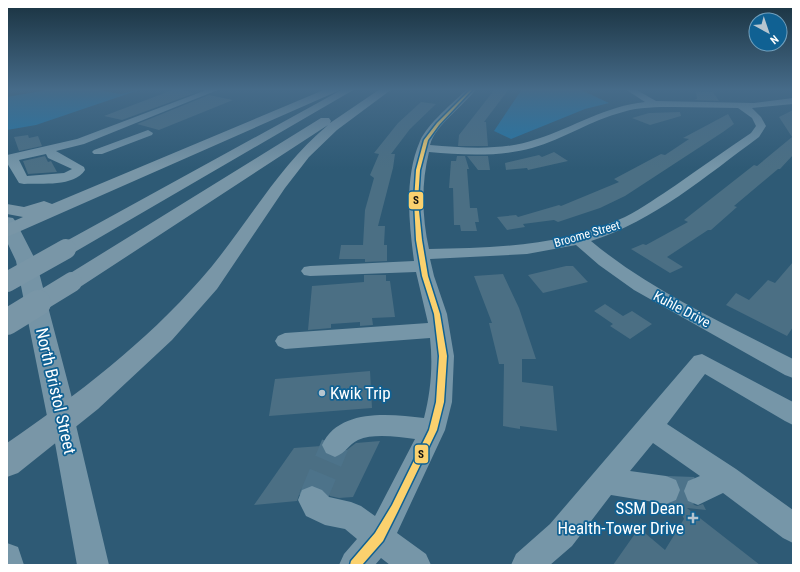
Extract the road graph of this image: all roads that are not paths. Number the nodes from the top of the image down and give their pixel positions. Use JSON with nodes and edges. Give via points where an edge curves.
{"nodes":[{"id":1,"x":147,"y":116,"type":"edge"},
{"id":2,"x":272,"y":116,"type":"edge"},
{"id":3,"x":303,"y":116,"type":"edge"},
{"id":4,"x":334,"y":116,"type":"edge"},
{"id":5,"x":349,"y":116,"type":"edge"},
{"id":6,"x":446,"y":116,"type":"edge"},
{"id":7,"x":599,"y":116,"type":"edge"},
{"id":8,"x":755,"y":116,"type":"edge"},
{"id":9,"x":148,"y":133,"type":"dead end"},
{"id":10,"x":97,"y":135,"type":"junction"},
{"id":11,"x":123,"y":143,"type":"junction"},
{"id":12,"x":424,"y":148,"type":"junction"},
{"id":13,"x":50,"y":150,"type":"junction"},
{"id":14,"x":98,"y":152,"type":"dead end"},
{"id":15,"x":9,"y":159,"type":"edge"},
{"id":16,"x":8,"y":223,"type":"edge"},
{"id":17,"x":578,"y":238,"type":"junction"},
{"id":18,"x":422,"y":260,"type":"junction"},
{"id":19,"x":310,"y":271,"type":"dead end"},
{"id":20,"x":7,"y":282,"type":"edge"},
{"id":21,"x":7,"y":322,"type":"edge"},
{"id":22,"x":438,"y":330,"type":"junction"},
{"id":23,"x":285,"y":342,"type":"dead end"},
{"id":24,"x":793,"y":369,"type":"edge"},
{"id":25,"x":793,"y":414,"type":"edge"},
{"id":26,"x":63,"y":421,"type":"junction"},
{"id":27,"x":650,"y":427,"type":"junction"},
{"id":28,"x":433,"y":430,"type":"junction"},
{"id":29,"x":335,"y":445,"type":"tunnel mouth"},
{"id":30,"x":7,"y":462,"type":"edge"},
{"id":31,"x":726,"y":478,"type":"junction"},
{"id":32,"x":605,"y":481,"type":"junction"},
{"id":33,"x":666,"y":490,"type":"tunnel mouth"},
{"id":34,"x":698,"y":491,"type":"tunnel mouth"},
{"id":35,"x":312,"y":500,"type":"dead end"},
{"id":36,"x":793,"y":528,"type":"edge"},
{"id":37,"x":379,"y":537,"type":"junction"},
{"id":38,"x":7,"y":558,"type":"edge"},
{"id":39,"x":8,"y":565,"type":"edge"},
{"id":40,"x":93,"y":565,"type":"edge"},
{"id":41,"x":356,"y":565,"type":"edge"},
{"id":42,"x":415,"y":565,"type":"edge"},
{"id":43,"x":527,"y":565,"type":"edge"}],
"edges":[{"from":1,"to":10,"type":"street"},
{"from":2,"to":16,"type":"highway","via":[[82,197]]},
{"from":3,"to":20,"type":"highway","bridge":true},
{"from":4,"to":21,"type":"highway","bridge":true},
{"from":5,"to":26,"type":"highway","via":[[305,153],[209,284],[142,355]]},
{"from":6,"to":12,"type":"street","via":[[426,140]]},
{"from":7,"to":12,"type":"street","via":[[527,146],[482,151]]},
{"from":8,"to":17,"type":"street","name":"Broome Street","via":[[761,126],[755,136],[640,216]]},
{"from":9,"to":11,"type":"street"},
{"from":10,"to":11,"type":"street"},
{"from":10,"to":13,"type":"street"},
{"from":11,"to":14,"type":"street"},
{"from":12,"to":18,"type":"street","via":[[418,170],[416,201]]},
{"from":13,"to":15,"type":"street"},
{"from":13,"to":15,"type":"street","via":[[52,155],[78,167],[79,170],[67,177],[24,180]]},
{"from":16,"to":26,"type":"main road","name":"North Bristol Street","via":[[26,261]]},
{"from":17,"to":18,"type":"street","name":"Broome Street","via":[[525,248]]},
{"from":17,"to":24,"type":"street","name":"Kuhle Drive","via":[[640,286]]},
{"from":18,"to":19,"type":"street","name":"Broome Street"},
{"from":18,"to":22,"type":"street","via":[[437,314]]},
{"from":22,"to":23,"type":"street"},
{"from":22,"to":28,"type":"street","via":[[444,356],[440,402]]},
{"from":25,"to":27,"type":"street","via":[[702,362]]},
{"from":26,"to":30,"type":"highway"},
{"from":26,"to":40,"type":"street","name":"North Bristol Street"},
{"from":27,"to":31,"type":"street"},
{"from":27,"to":32,"type":"street"},
{"from":28,"to":29,"type":"street","via":[[386,425],[364,428],[348,431],[339,437]]},
{"from":28,"to":37,"type":"street"},
{"from":31,"to":34,"type":"street"},
{"from":31,"to":36,"type":"street"},
{"from":32,"to":33,"type":"street"},
{"from":32,"to":43,"type":"street","via":[[561,535]]},
{"from":35,"to":37,"type":"street","via":[[325,511],[351,516]]},
{"from":37,"to":41,"type":"street"},
{"from":37,"to":42,"type":"street"},
{"from":38,"to":39,"type":"street"}]}
